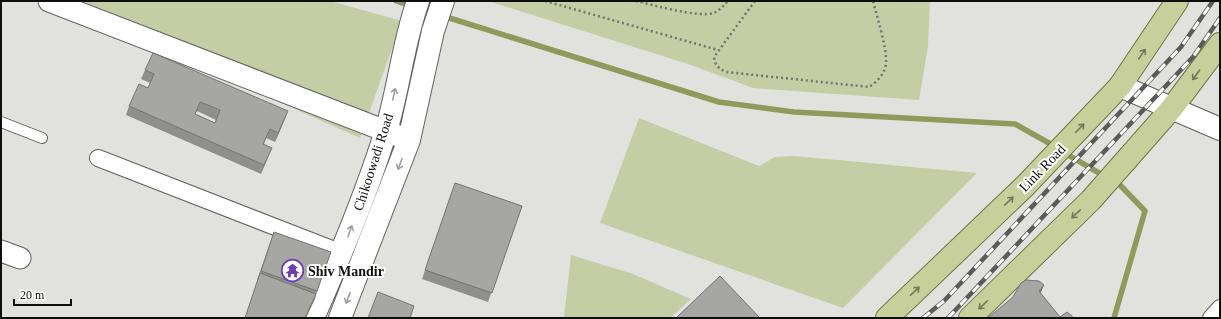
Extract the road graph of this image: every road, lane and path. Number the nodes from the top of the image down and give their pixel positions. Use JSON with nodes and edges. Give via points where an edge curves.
{"nodes":[{"id":1,"x":49,"y":1,"type":"edge"},
{"id":2,"x":418,"y":1,"type":"edge"},
{"id":3,"x":443,"y":1,"type":"edge"},
{"id":4,"x":545,"y":1,"type":"edge"},
{"id":5,"x":636,"y":1,"type":"edge"},
{"id":6,"x":728,"y":1,"type":"edge"},
{"id":7,"x":755,"y":1,"type":"edge"},
{"id":8,"x":873,"y":1,"type":"edge"},
{"id":9,"x":1177,"y":1,"type":"edge"},
{"id":10,"x":1220,"y":44,"type":"edge"},
{"id":11,"x":718,"y":50,"type":"junction"},
{"id":12,"x":1120,"y":86,"type":"junction"},
{"id":13,"x":1172,"y":108,"type":"junction"},
{"id":14,"x":1,"y":122,"type":"edge"},
{"id":15,"x":1220,"y":129,"type":"edge"},
{"id":16,"x":386,"y":130,"type":"junction"},
{"id":17,"x":42,"y":138,"type":"dead end"},
{"id":18,"x":409,"y":140,"type":"junction"},
{"id":19,"x":98,"y":158,"type":"dead end"},
{"id":20,"x":1,"y":251,"type":"edge"},
{"id":21,"x":342,"y":253,"type":"junction"},
{"id":22,"x":20,"y":258,"type":"dead end"},
{"id":23,"x":1220,"y":308,"type":"edge"},
{"id":24,"x":312,"y":318,"type":"edge"},
{"id":25,"x":340,"y":318,"type":"edge"},
{"id":26,"x":887,"y":318,"type":"edge"},
{"id":27,"x":970,"y":318,"type":"edge"},
{"id":28,"x":1211,"y":318,"type":"edge"}],
"edges":[{"from":1,"to":16,"type":"street"},
{"from":16,"to":2,"type":"street","name":"Chikoowadi Road","one_way":true,"via":[[410,23]]},
{"from":3,"to":18,"type":"street","name":"Chikoowadi Road","via":[[433,31]]},
{"from":4,"to":11,"type":"path"},
{"from":5,"to":6,"type":"path","via":[[694,13],[712,14],[721,10]]},
{"from":7,"to":11,"type":"path"},
{"from":8,"to":11,"type":"path","via":[[886,63],[882,75],[869,87],[726,72],[715,63],[714,56]]},
{"from":12,"to":9,"type":"main road","name":"Link Road","one_way":true},
{"from":10,"to":13,"type":"main road","one_way":true},
{"from":12,"to":13,"type":"street"},
{"from":26,"to":12,"type":"main road","name":"Link Road","one_way":true,"via":[[1025,186]]},
{"from":13,"to":15,"type":"street"},
{"from":13,"to":27,"type":"main road","one_way":true,"via":[[1109,179]]},
{"from":14,"to":17,"type":"lane"},
{"from":16,"to":18,"type":"street"},
{"from":21,"to":16,"type":"street","name":"Chikoowadi Road","one_way":true},
{"from":18,"to":25,"type":"street","name":"Chikoowadi Road","one_way":true},
{"from":19,"to":21,"type":"street"},
{"from":20,"to":22,"type":"street"},
{"from":21,"to":24,"type":"street","name":"Chikoowadi Road"},
{"from":23,"to":28,"type":"street"}]}
